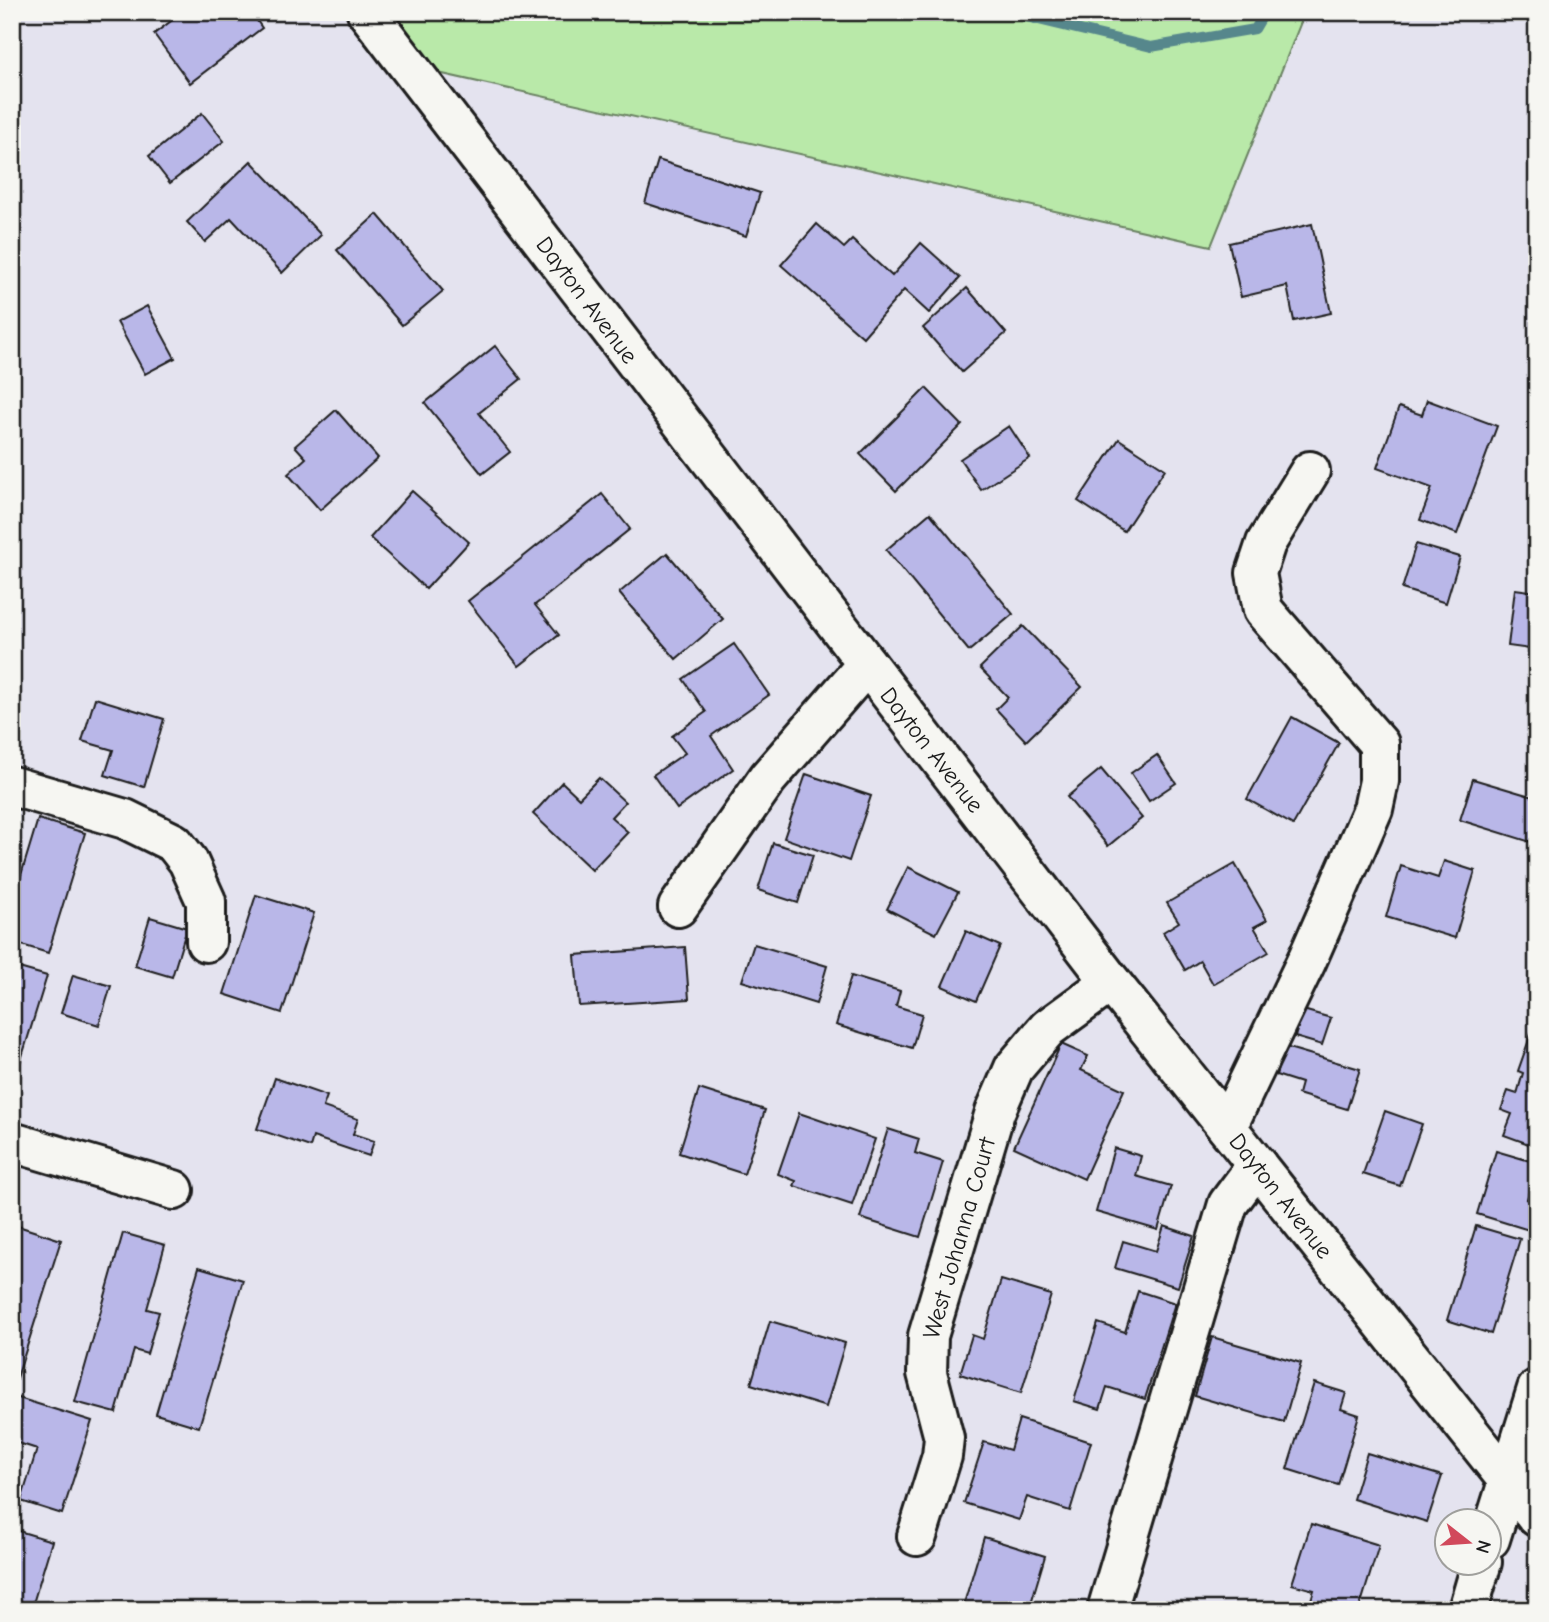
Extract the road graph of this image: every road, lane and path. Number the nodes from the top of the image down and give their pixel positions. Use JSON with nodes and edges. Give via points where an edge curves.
{"nodes":[{"id":1,"x":367,"y":12,"type":"edge"},
{"id":2,"x":1310,"y":471,"type":"dead end"},
{"id":3,"x":867,"y":664,"type":"junction"},
{"id":4,"x":12,"y":786,"type":"edge"},
{"id":5,"x":678,"y":907,"type":"dead end"},
{"id":6,"x":206,"y":942,"type":"dead end"},
{"id":7,"x":1111,"y":982,"type":"junction"},
{"id":8,"x":1227,"y":1127,"type":"junction"},
{"id":9,"x":12,"y":1142,"type":"edge"},
{"id":10,"x":1257,"y":1165,"type":"junction"},
{"id":11,"x":174,"y":1190,"type":"dead end"},
{"id":12,"x":1537,"y":1388,"type":"edge"},
{"id":13,"x":1522,"y":1483,"type":"edge"},
{"id":14,"x":1504,"y":1514,"type":"edge"},
{"id":15,"x":1537,"y":1517,"type":"edge"},
{"id":16,"x":917,"y":1536,"type":"dead end"},
{"id":17,"x":1478,"y":1576,"type":"edge"},
{"id":18,"x":1107,"y":1610,"type":"edge"},
{"id":19,"x":1468,"y":1610,"type":"edge"}],
"edges":[{"from":1,"to":3,"type":"street","name":"Dayton Avenue"},
{"from":2,"to":8,"type":"street","via":[[1266,543],[1256,573],[1263,610],[1379,744],[1379,781],[1373,809]]},
{"from":3,"to":5,"type":"street","via":[[768,778]]},
{"from":3,"to":7,"type":"street","name":"Dayton Avenue"},
{"from":4,"to":6,"type":"street","via":[[125,819],[174,843],[188,861],[206,901]]},
{"from":7,"to":8,"type":"street","name":"Dayton Avenue"},
{"from":7,"to":16,"type":"street","name":"West Johanna Court","via":[[1048,1028],[1014,1068],[995,1112],[928,1336],[927,1373],[944,1438]]},
{"from":8,"to":10,"type":"street","name":"Dayton Avenue"},
{"from":9,"to":11,"type":"street"},
{"from":10,"to":13,"type":"street","name":"Dayton Avenue","via":[[1397,1344]]},
{"from":10,"to":18,"type":"street","via":[[1228,1204]]},
{"from":12,"to":13,"type":"street"},
{"from":13,"to":14,"type":"street"},
{"from":13,"to":15,"type":"street","name":"Dayton Avenue"},
{"from":17,"to":19,"type":"street"}]}
